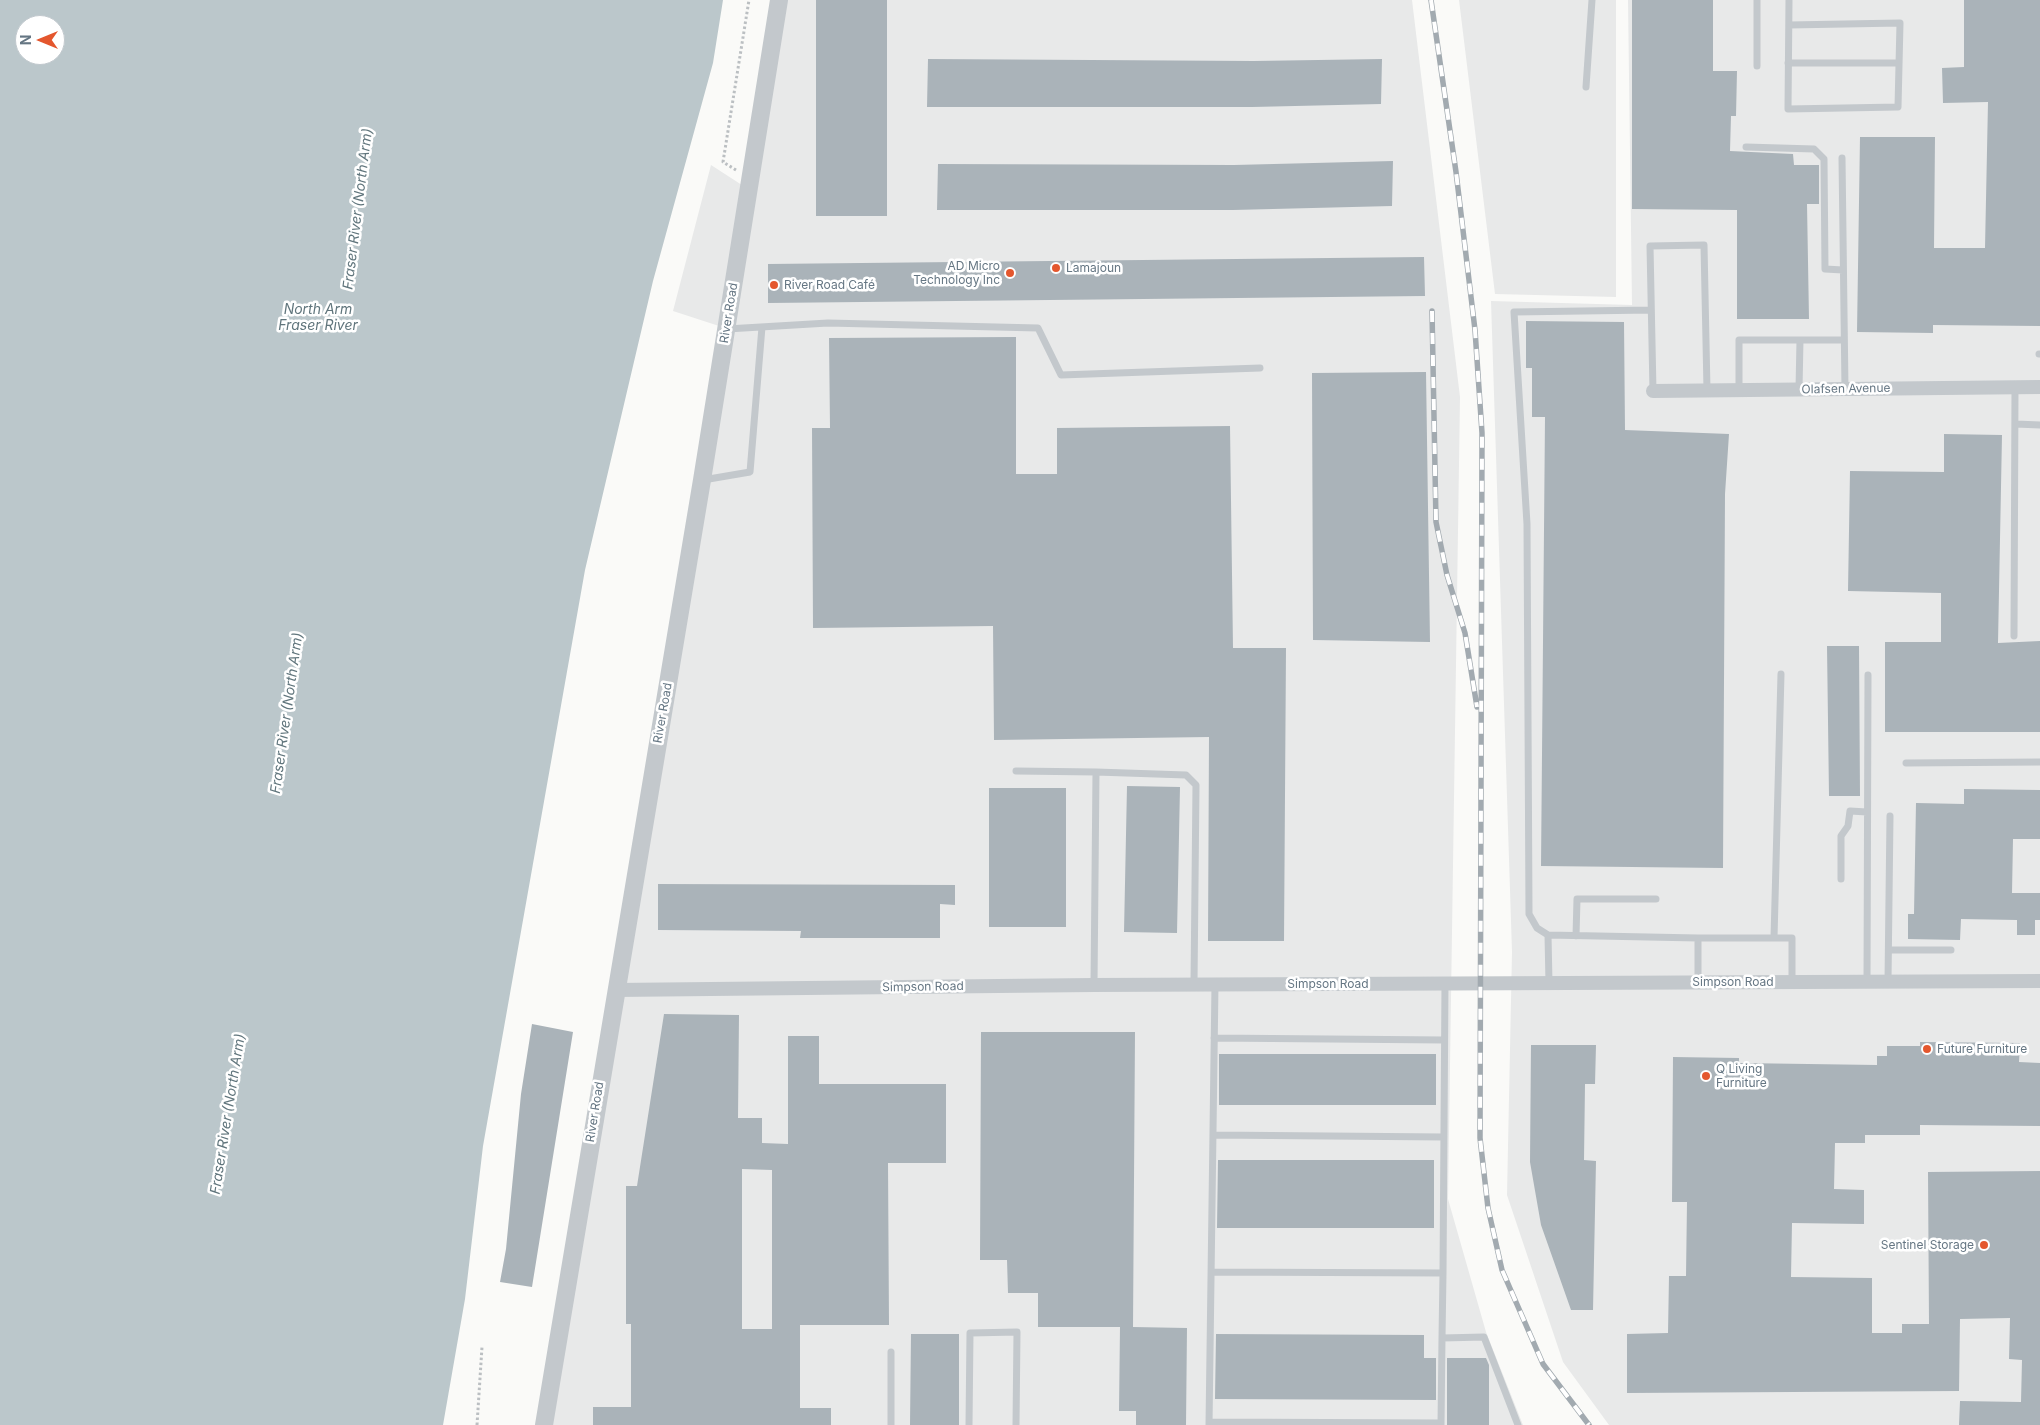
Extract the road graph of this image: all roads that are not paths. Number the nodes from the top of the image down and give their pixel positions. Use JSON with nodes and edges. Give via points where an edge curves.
{"nodes":[{"id":1,"x":779,"y":0,"type":"edge"},
{"id":2,"x":1592,"y":0,"type":"edge"},
{"id":3,"x":1758,"y":0,"type":"edge"},
{"id":4,"x":1788,"y":0,"type":"edge"},
{"id":5,"x":1788,"y":25,"type":"junction"},
{"id":6,"x":1788,"y":63,"type":"junction"},
{"id":7,"x":1899,"y":63,"type":"junction"},
{"id":8,"x":1757,"y":66,"type":"dead end"},
{"id":9,"x":1586,"y":87,"type":"dead end"},
{"id":10,"x":1746,"y":146,"type":"dead end"},
{"id":11,"x":1842,"y":158,"type":"dead end"},
{"id":12,"x":1843,"y":270,"type":"junction"},
{"id":13,"x":1651,"y":310,"type":"junction"},
{"id":14,"x":762,"y":327,"type":"junction"},
{"id":15,"x":726,"y":329,"type":"junction"},
{"id":16,"x":1800,"y":340,"type":"junction"},
{"id":17,"x":1844,"y":340,"type":"junction"},
{"id":18,"x":1260,"y":368,"type":"dead end"},
{"id":19,"x":2015,"y":387,"type":"junction"},
{"id":20,"x":2040,"y":387,"type":"edge"},
{"id":21,"x":1799,"y":389,"type":"junction"},
{"id":22,"x":1845,"y":389,"type":"junction"},
{"id":23,"x":1707,"y":390,"type":"junction"},
{"id":24,"x":1739,"y":390,"type":"junction"},
{"id":25,"x":1653,"y":391,"type":"joint"},
{"id":26,"x":2016,"y":424,"type":"junction"},
{"id":27,"x":2040,"y":424,"type":"edge"},
{"id":28,"x":702,"y":480,"type":"junction"},
{"id":29,"x":2014,"y":636,"type":"dead end"},
{"id":30,"x":1781,"y":674,"type":"dead end"},
{"id":31,"x":1868,"y":675,"type":"dead end"},
{"id":32,"x":2040,"y":762,"type":"edge"},
{"id":33,"x":1906,"y":763,"type":"dead end"},
{"id":34,"x":1016,"y":771,"type":"dead end"},
{"id":35,"x":1096,"y":772,"type":"junction"},
{"id":36,"x":1867,"y":812,"type":"junction"},
{"id":37,"x":1890,"y":816,"type":"dead end"},
{"id":38,"x":1841,"y":879,"type":"dead end"},
{"id":39,"x":1656,"y":899,"type":"dead end"},
{"id":40,"x":1548,"y":935,"type":"junction"},
{"id":41,"x":1576,"y":936,"type":"junction"},
{"id":42,"x":1698,"y":938,"type":"junction"},
{"id":43,"x":1774,"y":938,"type":"junction"},
{"id":44,"x":1888,"y":950,"type":"junction"},
{"id":45,"x":1951,"y":950,"type":"dead end"},
{"id":46,"x":1867,"y":981,"type":"junction"},
{"id":47,"x":1888,"y":981,"type":"junction"},
{"id":48,"x":2040,"y":981,"type":"edge"},
{"id":49,"x":1698,"y":982,"type":"junction"},
{"id":50,"x":1792,"y":982,"type":"junction"},
{"id":51,"x":1445,"y":983,"type":"junction"},
{"id":52,"x":1549,"y":983,"type":"junction"},
{"id":53,"x":1094,"y":984,"type":"junction"},
{"id":54,"x":1194,"y":984,"type":"junction"},
{"id":55,"x":1215,"y":984,"type":"junction"},
{"id":56,"x":616,"y":990,"type":"junction"},
{"id":57,"x":1214,"y":1038,"type":"junction"},
{"id":58,"x":1444,"y":1040,"type":"junction"},
{"id":59,"x":1213,"y":1135,"type":"junction"},
{"id":60,"x":1444,"y":1137,"type":"junction"},
{"id":61,"x":1212,"y":1272,"type":"junction"},
{"id":62,"x":1443,"y":1273,"type":"junction"},
{"id":63,"x":1442,"y":1338,"type":"junction"},
{"id":64,"x":891,"y":1352,"type":"dead end"},
{"id":65,"x":1209,"y":1424,"type":"edge"},
{"id":66,"x":1441,"y":1424,"type":"edge"},
{"id":67,"x":544,"y":1425,"type":"edge"},
{"id":68,"x":890,"y":1425,"type":"edge"},
{"id":69,"x":969,"y":1425,"type":"edge"},
{"id":70,"x":1016,"y":1425,"type":"edge"},
{"id":71,"x":1518,"y":1425,"type":"edge"}],
"edges":[{"from":1,"to":15,"type":"street","name":"River Road"},
{"from":2,"to":9,"type":"lane"},
{"from":3,"to":8,"type":"lane"},
{"from":4,"to":5,"type":"lane"},
{"from":5,"to":6,"type":"lane"},
{"from":5,"to":7,"type":"lane","via":[[1900,23]]},
{"from":6,"to":7,"type":"lane"},
{"from":6,"to":7,"type":"lane","via":[[1788,109],[1898,108]]},
{"from":10,"to":12,"type":"lane","via":[[1814,149],[1824,159],[1825,269]]},
{"from":11,"to":12,"type":"lane"},
{"from":12,"to":17,"type":"lane"},
{"from":13,"to":23,"type":"lane","via":[[1650,246],[1704,245]]},
{"from":13,"to":25,"type":"lane"},
{"from":13,"to":40,"type":"lane","via":[[1514,312],[1527,524],[1529,914],[1537,928]]},
{"from":14,"to":15,"type":"lane"},
{"from":14,"to":18,"type":"lane","via":[[828,324],[1038,328],[1061,374]]},
{"from":14,"to":28,"type":"lane","via":[[750,472]]},
{"from":15,"to":28,"type":"street","name":"River Road"},
{"from":16,"to":17,"type":"lane"},
{"from":16,"to":21,"type":"lane"},
{"from":16,"to":24,"type":"lane","via":[[1739,340]]},
{"from":17,"to":22,"type":"lane"},
{"from":19,"to":20,"type":"street","name":"Olafsen Avenue"},
{"from":19,"to":22,"type":"street","name":"Olafsen Avenue"},
{"from":19,"to":26,"type":"lane"},
{"from":21,"to":22,"type":"street","name":"Olafsen Avenue"},
{"from":21,"to":24,"type":"street","name":"Olafsen Avenue"},
{"from":23,"to":24,"type":"street","name":"Olafsen Avenue"},
{"from":23,"to":25,"type":"street","name":"Olafsen Avenue"},
{"from":26,"to":27,"type":"lane"},
{"from":26,"to":29,"type":"lane"},
{"from":28,"to":56,"type":"street","name":"River Road"},
{"from":30,"to":43,"type":"lane"},
{"from":31,"to":36,"type":"lane"},
{"from":32,"to":33,"type":"lane"},
{"from":34,"to":35,"type":"lane"},
{"from":35,"to":53,"type":"lane"},
{"from":35,"to":54,"type":"lane","via":[[1186,775],[1196,785]]},
{"from":36,"to":38,"type":"lane","via":[[1850,812],[1848,826],[1841,836]]},
{"from":36,"to":46,"type":"lane"},
{"from":37,"to":44,"type":"lane"},
{"from":39,"to":41,"type":"lane","via":[[1577,899]]},
{"from":40,"to":41,"type":"lane"},
{"from":40,"to":52,"type":"lane"},
{"from":41,"to":42,"type":"lane"},
{"from":42,"to":43,"type":"lane"},
{"from":42,"to":49,"type":"lane"},
{"from":43,"to":50,"type":"lane","via":[[1792,938]]},
{"from":44,"to":45,"type":"lane"},
{"from":44,"to":47,"type":"lane"},
{"from":46,"to":47,"type":"street","name":"Simpson Road"},
{"from":46,"to":50,"type":"street","name":"Simpson Road"},
{"from":47,"to":48,"type":"street","name":"Simpson Road"},
{"from":49,"to":50,"type":"street","name":"Simpson Road"},
{"from":49,"to":52,"type":"street","name":"Simpson Road"},
{"from":51,"to":52,"type":"street","name":"Simpson Road"},
{"from":51,"to":55,"type":"street","name":"Simpson Road"},
{"from":51,"to":58,"type":"lane"},
{"from":53,"to":54,"type":"street","name":"Simpson Road"},
{"from":53,"to":56,"type":"street","name":"Simpson Road"},
{"from":54,"to":55,"type":"street","name":"Simpson Road"},
{"from":55,"to":57,"type":"lane"},
{"from":56,"to":67,"type":"street","name":"River Road"},
{"from":57,"to":58,"type":"lane"},
{"from":57,"to":59,"type":"lane"},
{"from":58,"to":60,"type":"lane"},
{"from":59,"to":60,"type":"lane"},
{"from":59,"to":61,"type":"lane"},
{"from":60,"to":62,"type":"lane"},
{"from":61,"to":62,"type":"lane"},
{"from":61,"to":65,"type":"lane"},
{"from":62,"to":63,"type":"lane"},
{"from":63,"to":66,"type":"lane"},
{"from":63,"to":71,"type":"lane","via":[[1484,1337]]},
{"from":64,"to":68,"type":"lane"},
{"from":65,"to":66,"type":"lane"},
{"from":69,"to":70,"type":"lane","via":[[970,1333],[1017,1332]]}]}
